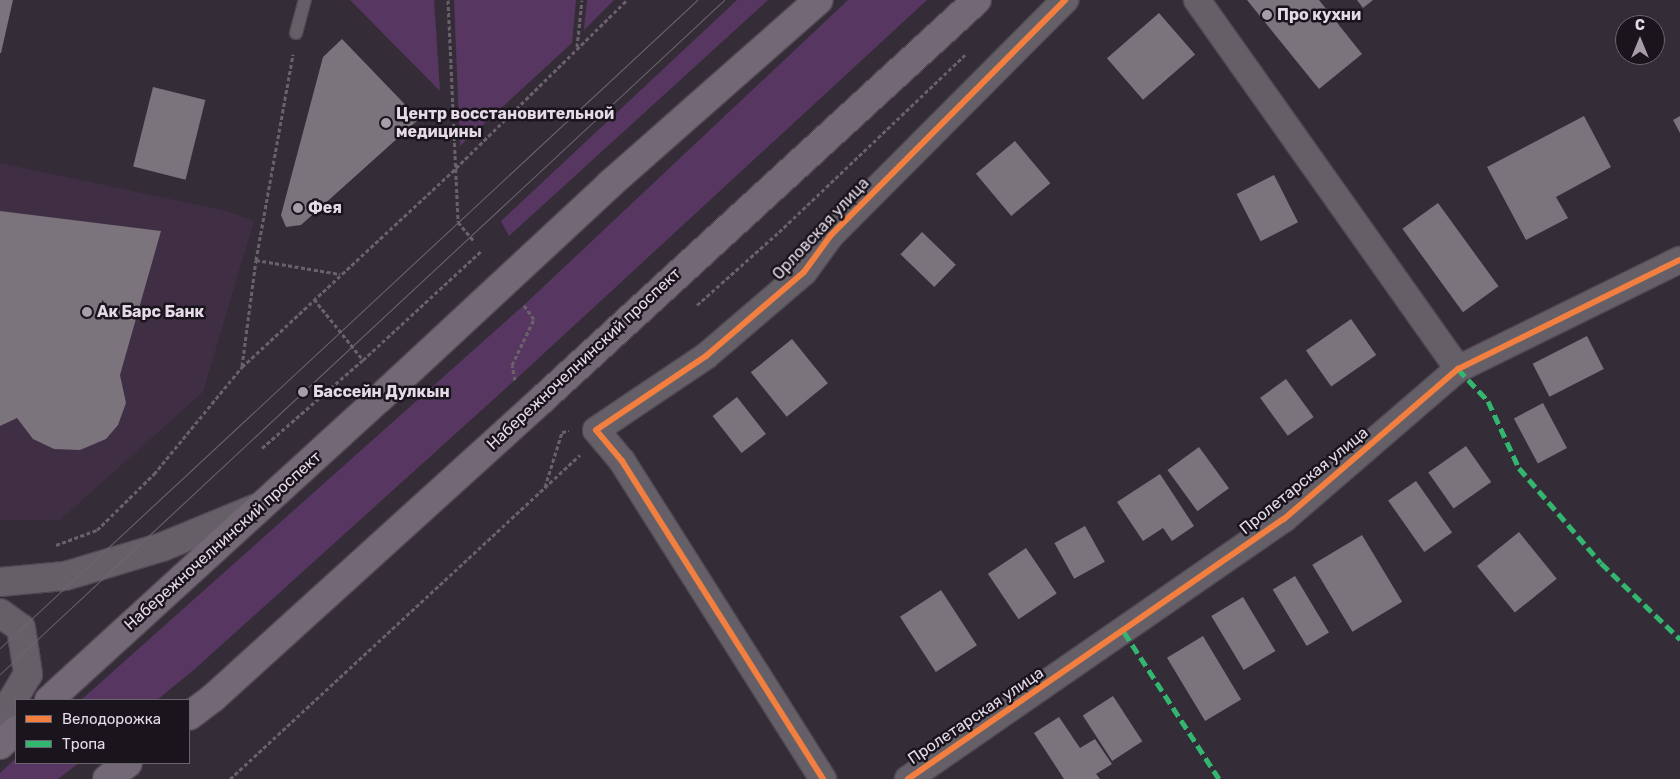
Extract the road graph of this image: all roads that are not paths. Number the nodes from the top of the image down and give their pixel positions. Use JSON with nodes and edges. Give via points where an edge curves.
{"nodes":[{"id":1,"x":305,"y":0,"type":"edge"},
{"id":2,"x":820,"y":0,"type":"edge"},
{"id":3,"x":977,"y":0,"type":"edge"},
{"id":4,"x":1065,"y":0,"type":"edge"},
{"id":5,"x":1197,"y":0,"type":"edge"},
{"id":6,"x":296,"y":33,"type":"road end"},
{"id":7,"x":1680,"y":260,"type":"edge"},
{"id":8,"x":1458,"y":369,"type":"junction"},
{"id":9,"x":262,"y":506,"type":"junction"},
{"id":10,"x":0,"y":582,"type":"edge"},
{"id":11,"x":0,"y":613,"type":"edge"},
{"id":12,"x":50,"y":699,"type":"edge"},
{"id":13,"x":190,"y":715,"type":"edge"},
{"id":14,"x":0,"y":721,"type":"edge"},
{"id":15,"x":15,"y":731,"type":"edge"},
{"id":16,"x":0,"y":745,"type":"edge"},
{"id":17,"x":127,"y":764,"type":"edge"},
{"id":18,"x":107,"y":779,"type":"edge"},
{"id":19,"x":823,"y":779,"type":"edge"},
{"id":20,"x":908,"y":779,"type":"edge"}],
"edges":[{"from":1,"to":6,"type":"lane"},
{"from":2,"to":9,"type":"main road","name":"Набережночелнинский проспект","via":[[610,184]]},
{"from":3,"to":13,"type":"main road","name":"Набережночелнинский проспект","via":[[222,690]]},
{"from":4,"to":19,"type":"street","name":"Орловская улица","via":[[831,235],[804,272],[706,356],[596,430],[622,461]]},
{"from":5,"to":8,"type":"street"},
{"from":7,"to":8,"type":"street","name":"Пролетарская улица"},
{"from":8,"to":20,"type":"street","name":"Пролетарская улица","via":[[1284,519]]},
{"from":9,"to":10,"type":"street","via":[[162,547],[82,572]]},
{"from":9,"to":12,"type":"main road","name":"Набережночелнинский проспект"},
{"from":11,"to":14,"type":"street","via":[[21,628],[28,674]]},
{"from":15,"to":16,"type":"main road"},
{"from":17,"to":18,"type":"main road"}]}
